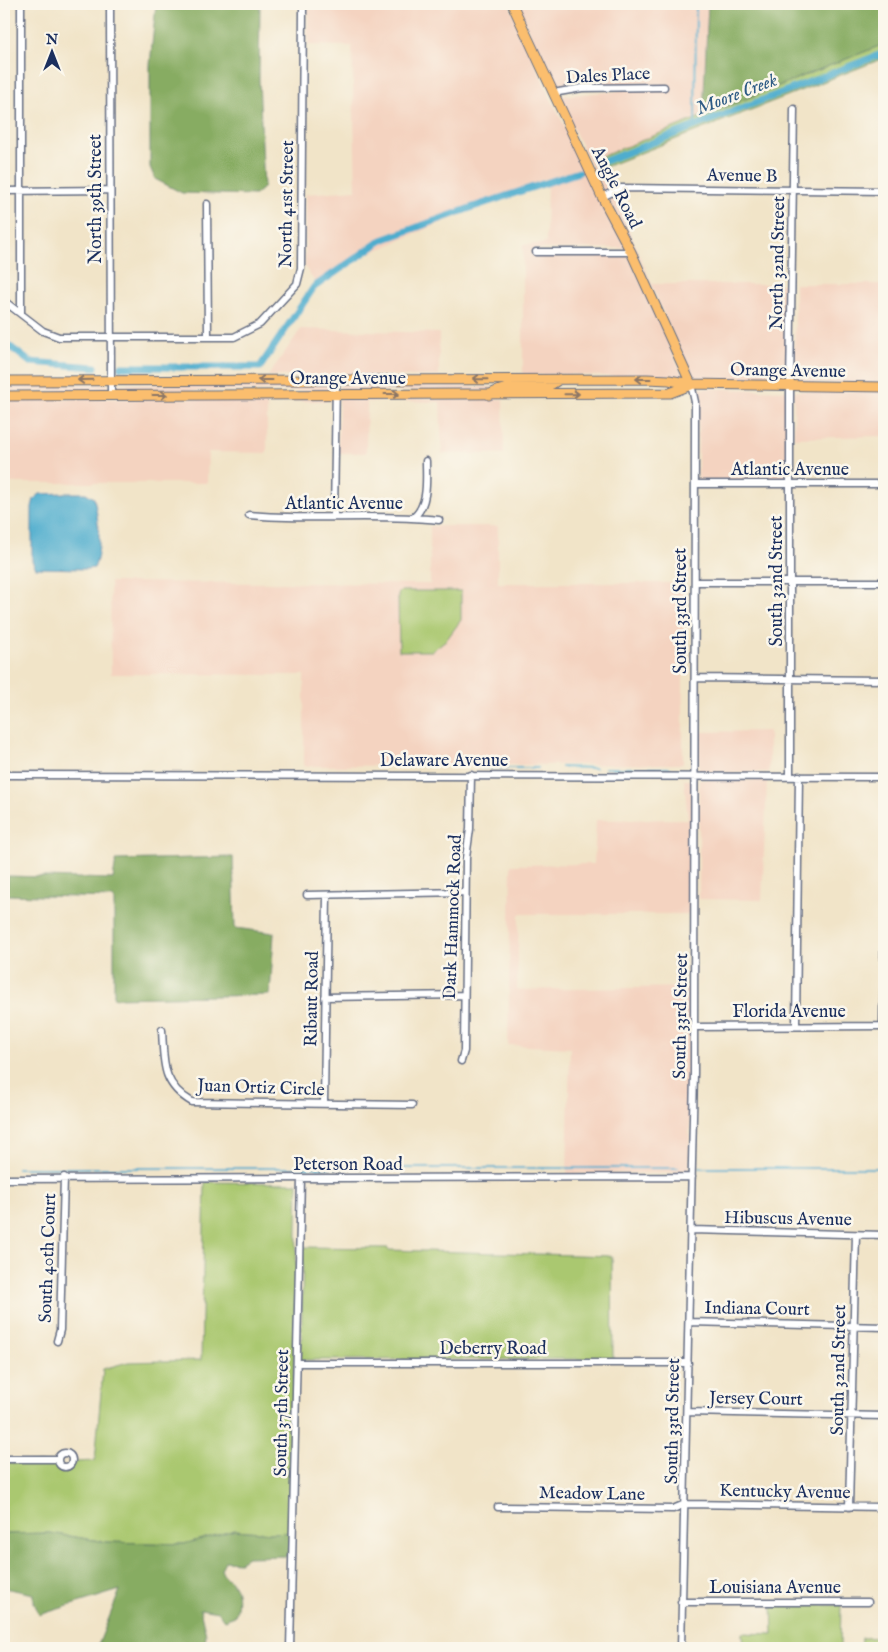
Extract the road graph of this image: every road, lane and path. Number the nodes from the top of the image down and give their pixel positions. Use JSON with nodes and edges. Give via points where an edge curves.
{"nodes":[{"id":1,"x":21,"y":4,"type":"edge"},
{"id":2,"x":110,"y":4,"type":"edge"},
{"id":3,"x":512,"y":4,"type":"edge"},
{"id":4,"x":303,"y":9,"type":"dead end"},
{"id":5,"x":664,"y":87,"type":"dead end"},
{"id":6,"x":553,"y":93,"type":"junction"},
{"id":7,"x":794,"y":109,"type":"dead end"},
{"id":8,"x":110,"y":190,"type":"junction"},
{"id":9,"x":792,"y":190,"type":"junction"},
{"id":10,"x":4,"y":191,"type":"edge"},
{"id":11,"x":20,"y":191,"type":"junction"},
{"id":12,"x":884,"y":191,"type":"edge"},
{"id":13,"x":602,"y":198,"type":"junction"},
{"id":14,"x":207,"y":204,"type":"dead end"},
{"id":15,"x":536,"y":252,"type":"dead end"},
{"id":16,"x":632,"y":252,"type":"junction"},
{"id":17,"x":4,"y":301,"type":"edge"},
{"id":18,"x":21,"y":314,"type":"junction"},
{"id":19,"x":208,"y":337,"type":"junction"},
{"id":20,"x":112,"y":338,"type":"junction"},
{"id":21,"x":560,"y":379,"type":"junction"},
{"id":22,"x":111,"y":380,"type":"junction"},
{"id":23,"x":4,"y":381,"type":"edge"},
{"id":24,"x":336,"y":381,"type":"junction"},
{"id":25,"x":691,"y":384,"type":"junction"},
{"id":26,"x":790,"y":387,"type":"junction"},
{"id":27,"x":884,"y":387,"type":"edge"},
{"id":28,"x":336,"y":394,"type":"junction"},
{"id":29,"x":111,"y":395,"type":"junction"},
{"id":30,"x":489,"y":395,"type":"junction"},
{"id":31,"x":4,"y":396,"type":"edge"},
{"id":32,"x":426,"y":461,"type":"dead end"},
{"id":33,"x":695,"y":484,"type":"junction"},
{"id":34,"x":884,"y":484,"type":"edge"},
{"id":35,"x":791,"y":485,"type":"junction"},
{"id":36,"x":250,"y":515,"type":"dead end"},
{"id":37,"x":334,"y":516,"type":"junction"},
{"id":38,"x":414,"y":517,"type":"junction"},
{"id":39,"x":439,"y":520,"type":"dead end"},
{"id":40,"x":695,"y":582,"type":"junction"},
{"id":41,"x":791,"y":582,"type":"junction"},
{"id":42,"x":884,"y":582,"type":"edge"},
{"id":43,"x":695,"y":678,"type":"junction"},
{"id":44,"x":791,"y":680,"type":"junction"},
{"id":45,"x":884,"y":680,"type":"edge"},
{"id":46,"x":471,"y":775,"type":"junction"},
{"id":47,"x":4,"y":776,"type":"edge"},
{"id":48,"x":696,"y":776,"type":"junction"},
{"id":49,"x":790,"y":776,"type":"junction"},
{"id":50,"x":799,"y":776,"type":"junction"},
{"id":51,"x":884,"y":776,"type":"edge"},
{"id":52,"x":465,"y":892,"type":"junction"},
{"id":53,"x":307,"y":895,"type":"dead end"},
{"id":54,"x":327,"y":895,"type":"junction"},
{"id":55,"x":884,"y":948,"type":"edge"},
{"id":56,"x":464,"y":996,"type":"junction"},
{"id":57,"x":325,"y":997,"type":"junction"},
{"id":58,"x":796,"y":1026,"type":"junction"},
{"id":59,"x":883,"y":1026,"type":"edge"},
{"id":60,"x":695,"y":1027,"type":"junction"},
{"id":61,"x":162,"y":1030,"type":"dead end"},
{"id":62,"x":461,"y":1061,"type":"dead end"},
{"id":63,"x":324,"y":1104,"type":"junction"},
{"id":64,"x":412,"y":1105,"type":"dead end"},
{"id":65,"x":64,"y":1177,"type":"junction"},
{"id":66,"x":692,"y":1177,"type":"junction"},
{"id":67,"x":4,"y":1178,"type":"edge"},
{"id":68,"x":302,"y":1179,"type":"junction"},
{"id":69,"x":691,"y":1230,"type":"junction"},
{"id":70,"x":856,"y":1235,"type":"junction"},
{"id":71,"x":884,"y":1235,"type":"edge"},
{"id":72,"x":689,"y":1322,"type":"junction"},
{"id":73,"x":854,"y":1326,"type":"junction"},
{"id":74,"x":884,"y":1327,"type":"edge"},
{"id":75,"x":57,"y":1341,"type":"dead end"},
{"id":76,"x":297,"y":1363,"type":"junction"},
{"id":77,"x":688,"y":1363,"type":"junction"},
{"id":78,"x":687,"y":1412,"type":"junction"},
{"id":79,"x":852,"y":1416,"type":"junction"},
{"id":80,"x":884,"y":1416,"type":"edge"},
{"id":81,"x":4,"y":1459,"type":"edge"},
{"id":82,"x":58,"y":1459,"type":"dead end"},
{"id":83,"x":684,"y":1504,"type":"junction"},
{"id":84,"x":498,"y":1507,"type":"dead end"},
{"id":85,"x":849,"y":1507,"type":"junction"},
{"id":86,"x":884,"y":1508,"type":"edge"},
{"id":87,"x":682,"y":1602,"type":"junction"},
{"id":88,"x":868,"y":1602,"type":"dead end"},
{"id":89,"x":290,"y":1648,"type":"edge"},
{"id":90,"x":681,"y":1648,"type":"edge"}],
"edges":[{"from":1,"to":11,"type":"street"},
{"from":2,"to":8,"type":"street","name":"North 39th Street"},
{"from":3,"to":6,"type":"main road","name":"Angle Road"},
{"from":4,"to":19,"type":"street","name":"North 41st Street","via":[[300,277],[260,324],[248,332],[234,337]]},
{"from":5,"to":6,"type":"street","name":"Dales Place","via":[[582,88]]},
{"from":6,"to":13,"type":"main road","name":"Angle Road"},
{"from":7,"to":9,"type":"street","name":"North 32nd Street"},
{"from":8,"to":11,"type":"street"},
{"from":8,"to":20,"type":"street","name":"North 39th Street"},
{"from":9,"to":12,"type":"street","name":"Avenue B"},
{"from":9,"to":13,"type":"street","name":"Avenue B","via":[[621,188]]},
{"from":9,"to":26,"type":"street","name":"North 32nd Street"},
{"from":10,"to":11,"type":"street"},
{"from":11,"to":18,"type":"street"},
{"from":13,"to":16,"type":"main road","name":"Angle Road"},
{"from":14,"to":19,"type":"street"},
{"from":15,"to":16,"type":"street"},
{"from":16,"to":25,"type":"main road","name":"Angle Road"},
{"from":17,"to":18,"type":"street","name":"North 41st Street"},
{"from":18,"to":20,"type":"street","name":"North 41st Street","via":[[43,332],[59,337]]},
{"from":19,"to":20,"type":"street","name":"North 41st Street"},
{"from":20,"to":22,"type":"street","name":"North 39th Street"},
{"from":21,"to":24,"type":"main road","name":"Orange Avenue","one_way":true},
{"from":25,"to":21,"type":"main road","name":"Orange Avenue","one_way":true,"via":[[669,380]]},
{"from":21,"to":30,"type":"main road","via":[[550,386],[503,387]]},
{"from":22,"to":23,"type":"main road","name":"Orange Avenue","one_way":true},
{"from":24,"to":22,"type":"main road","name":"Orange Avenue","one_way":true},
{"from":22,"to":29,"type":"street","name":"North 39th Street"},
{"from":24,"to":28,"type":"street"},
{"from":25,"to":26,"type":"main road","name":"Orange Avenue"},
{"from":30,"to":25,"type":"main road","name":"Orange Avenue","one_way":true,"via":[[670,393]]},
{"from":25,"to":33,"type":"street","name":"South 33rd Street","via":[[695,402]]},
{"from":26,"to":27,"type":"main road","name":"Orange Avenue"},
{"from":26,"to":35,"type":"street","name":"South 32nd Street"},
{"from":29,"to":28,"type":"main road","name":"Orange Avenue","one_way":true},
{"from":28,"to":30,"type":"main road","name":"Orange Avenue","one_way":true},
{"from":28,"to":37,"type":"street"},
{"from":29,"to":31,"type":"main road","name":"Orange Avenue"},
{"from":32,"to":38,"type":"street","via":[[422,508]]},
{"from":33,"to":35,"type":"street","name":"Atlantic Avenue"},
{"from":33,"to":40,"type":"street","name":"South 33rd Street"},
{"from":34,"to":35,"type":"street","name":"Atlantic Avenue"},
{"from":35,"to":41,"type":"street","name":"South 32nd Street"},
{"from":36,"to":37,"type":"street","name":"Atlantic Avenue","via":[[278,518]]},
{"from":37,"to":38,"type":"street","name":"Atlantic Avenue"},
{"from":38,"to":39,"type":"street","name":"Atlantic Avenue"},
{"from":40,"to":41,"type":"street"},
{"from":40,"to":43,"type":"street","name":"South 33rd Street"},
{"from":41,"to":42,"type":"street"},
{"from":41,"to":44,"type":"street","name":"South 32nd Street"},
{"from":43,"to":44,"type":"street"},
{"from":43,"to":48,"type":"street","name":"South 33rd Street"},
{"from":44,"to":45,"type":"street"},
{"from":44,"to":49,"type":"street","name":"South 32nd Street"},
{"from":46,"to":47,"type":"street","name":"Delaware Avenue"},
{"from":46,"to":48,"type":"street","name":"Delaware Avenue"},
{"from":46,"to":52,"type":"street","name":"Dark Hammock Road"},
{"from":48,"to":49,"type":"street","name":"Delaware Avenue"},
{"from":48,"to":60,"type":"street","name":"South 33rd Street"},
{"from":49,"to":50,"type":"street","name":"Delaware Avenue"},
{"from":50,"to":51,"type":"street","name":"Delaware Avenue"},
{"from":50,"to":58,"type":"street"},
{"from":52,"to":54,"type":"street"},
{"from":52,"to":56,"type":"street","name":"Dark Hammock Road"},
{"from":53,"to":54,"type":"street"},
{"from":54,"to":57,"type":"street","name":"Ribaut Road"},
{"from":55,"to":59,"type":"street"},
{"from":56,"to":57,"type":"street"},
{"from":56,"to":62,"type":"street","name":"Dark Hammock Road","via":[[464,1051]]},
{"from":57,"to":63,"type":"street","name":"Ribaut Road"},
{"from":58,"to":59,"type":"street","name":"Florida Avenue"},
{"from":58,"to":60,"type":"street","name":"Florida Avenue"},
{"from":60,"to":66,"type":"street","name":"South 33rd Street"},
{"from":61,"to":63,"type":"street","name":"Juan Ortiz Circle","via":[[169,1083],[192,1102]]},
{"from":63,"to":64,"type":"street","name":"Juan Ortiz Circle"},
{"from":65,"to":67,"type":"street","name":"Peterson Road"},
{"from":65,"to":68,"type":"street","name":"Peterson Road"},
{"from":65,"to":75,"type":"street","name":"South 40th Court","via":[[60,1330]]},
{"from":66,"to":68,"type":"street","name":"Peterson Road"},
{"from":66,"to":69,"type":"street","name":"South 33rd Street"},
{"from":68,"to":76,"type":"street","name":"South 37th Street"},
{"from":69,"to":70,"type":"street","name":"Hibuscus Avenue"},
{"from":69,"to":72,"type":"street","name":"South 33rd Street"},
{"from":70,"to":71,"type":"street","name":"Hibuscus Avenue"},
{"from":70,"to":73,"type":"street","name":"South 32nd Street"},
{"from":72,"to":73,"type":"street","name":"Indiana Court"},
{"from":72,"to":77,"type":"street","name":"South 33rd Street"},
{"from":73,"to":74,"type":"street","name":"Indiana Court"},
{"from":73,"to":79,"type":"street","name":"South 32nd Street"},
{"from":76,"to":77,"type":"street","name":"Deberry Road"},
{"from":76,"to":89,"type":"street","name":"South 37th Street"},
{"from":77,"to":78,"type":"street","name":"South 33rd Street"},
{"from":78,"to":79,"type":"street","name":"Jersey Court"},
{"from":78,"to":83,"type":"street","name":"South 33rd Street"},
{"from":79,"to":80,"type":"street","name":"Jersey Court"},
{"from":79,"to":85,"type":"street","name":"South 32nd Street"},
{"from":81,"to":82,"type":"street"},
{"from":83,"to":84,"type":"street","name":"Meadow Lane","via":[[673,1509]]},
{"from":83,"to":85,"type":"street","name":"Kentucky Avenue"},
{"from":83,"to":87,"type":"street","name":"South 33rd Street"},
{"from":85,"to":86,"type":"street","name":"Kentucky Avenue"},
{"from":87,"to":88,"type":"street","name":"Louisiana Avenue"},
{"from":87,"to":90,"type":"street","name":"South 33rd Street"}]}
